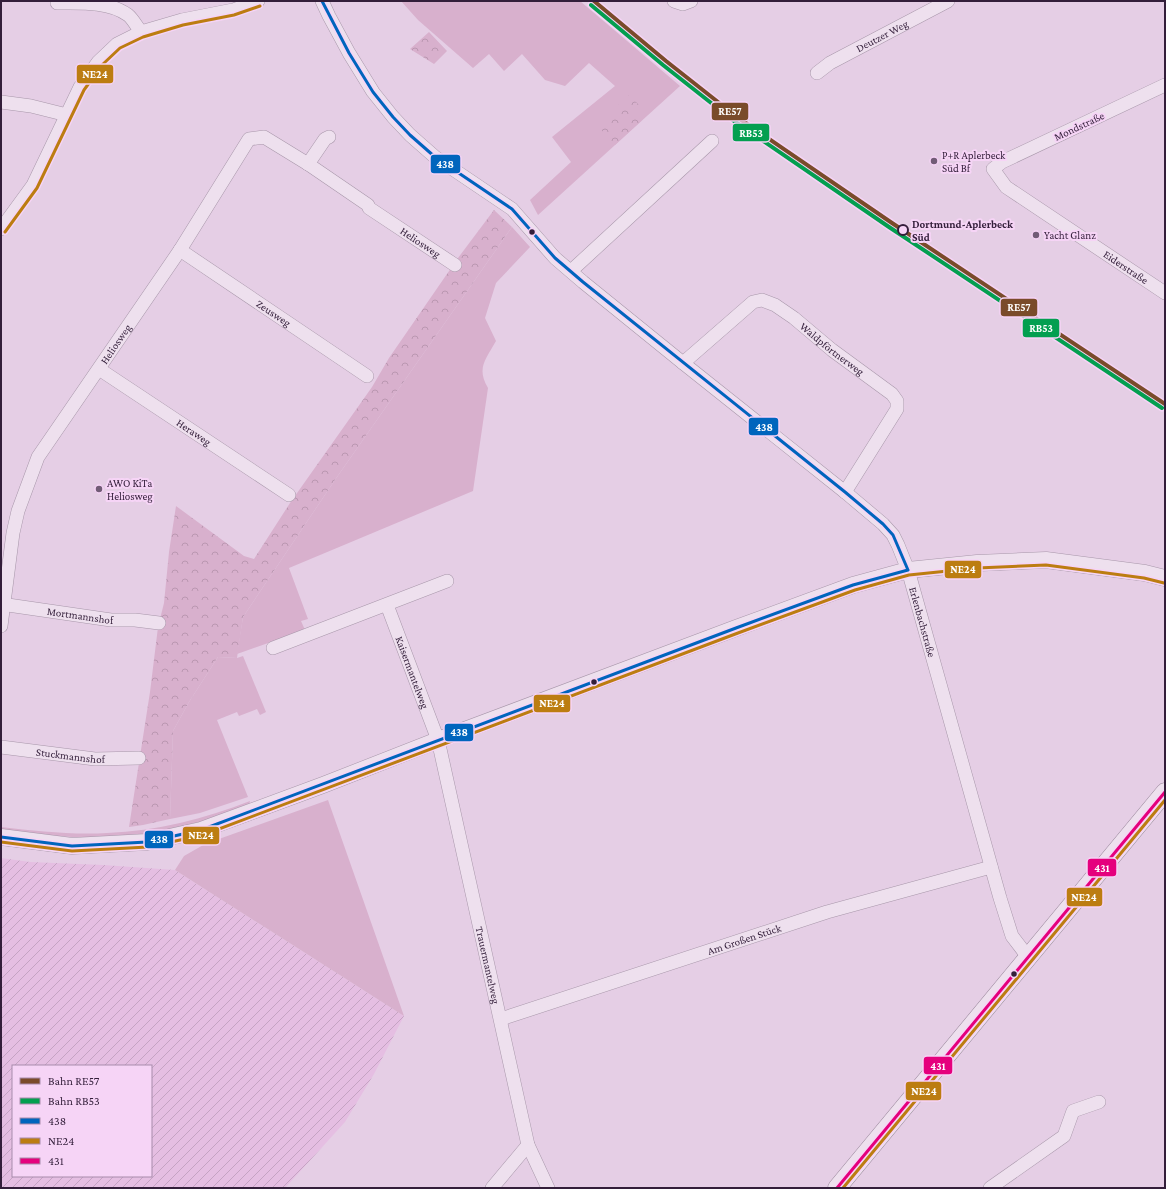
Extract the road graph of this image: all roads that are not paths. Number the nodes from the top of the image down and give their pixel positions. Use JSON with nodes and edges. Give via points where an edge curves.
{"nodes":[{"id":1,"x":258,"y":1,"type":"edge"},
{"id":2,"x":322,"y":1,"type":"edge"},
{"id":3,"x":948,"y":1,"type":"edge"},
{"id":4,"x":57,"y":3,"type":"dead end"},
{"id":5,"x":141,"y":32,"type":"junction"},
{"id":6,"x":817,"y":73,"type":"dead end"},
{"id":7,"x":1165,"y":85,"type":"edge"},
{"id":8,"x":1,"y":102,"type":"edge"},
{"id":9,"x":67,"y":115,"type":"junction"},
{"id":10,"x":329,"y":137,"type":"dead end"},
{"id":11,"x":712,"y":141,"type":"dead end"},
{"id":12,"x":308,"y":164,"type":"junction"},
{"id":13,"x":993,"y":169,"type":"joint"},
{"id":14,"x":1,"y":229,"type":"edge"},
{"id":15,"x":180,"y":250,"type":"junction"},
{"id":16,"x":455,"y":265,"type":"dead end"},
{"id":17,"x":570,"y":271,"type":"junction"},
{"id":18,"x":1165,"y":293,"type":"edge"},
{"id":19,"x":683,"y":364,"type":"junction"},
{"id":20,"x":99,"y":368,"type":"junction"},
{"id":21,"x":367,"y":376,"type":"dead end"},
{"id":22,"x":845,"y":492,"type":"junction"},
{"id":23,"x":289,"y":495,"type":"dead end"},
{"id":24,"x":908,"y":570,"type":"junction"},
{"id":25,"x":1165,"y":578,"type":"edge"},
{"id":26,"x":447,"y":582,"type":"dead end"},
{"id":27,"x":3,"y":605,"type":"edge"},
{"id":28,"x":387,"y":605,"type":"junction"},
{"id":29,"x":159,"y":623,"type":"dead end"},
{"id":30,"x":1,"y":626,"type":"edge"},
{"id":31,"x":273,"y":648,"type":"dead end"},
{"id":32,"x":438,"y":740,"type":"junction"},
{"id":33,"x":1,"y":747,"type":"edge"},
{"id":34,"x":139,"y":758,"type":"dead end"},
{"id":35,"x":1165,"y":792,"type":"edge"},
{"id":36,"x":1,"y":837,"type":"edge"},
{"id":37,"x":991,"y":867,"type":"junction"},
{"id":38,"x":1028,"y":957,"type":"junction"},
{"id":39,"x":501,"y":1019,"type":"junction"},
{"id":40,"x":1099,"y":1102,"type":"dead end"},
{"id":41,"x":528,"y":1144,"type":"junction"},
{"id":42,"x":492,"y":1188,"type":"edge"},
{"id":43,"x":548,"y":1188,"type":"edge"},
{"id":44,"x":837,"y":1188,"type":"edge"},
{"id":45,"x":990,"y":1188,"type":"edge"}],
"edges":[{"from":1,"to":5,"type":"street","via":[[233,10],[182,20]]},
{"from":2,"to":17,"type":"street","name":"Erlenbachstraße","via":[[373,92],[393,117],[435,157],[512,209],[555,258]]},
{"from":3,"to":6,"type":"street","name":"Deutzer Weg","via":[[830,63]]},
{"from":4,"to":5,"type":"street","via":[[80,3],[115,9],[128,15]]},
{"from":5,"to":9,"type":"street","via":[[116,44],[98,62],[80,87]]},
{"from":7,"to":13,"type":"street","name":"Mondstraße","via":[[1002,162]]},
{"from":8,"to":9,"type":"street"},
{"from":9,"to":14,"type":"street","via":[[33,185]]},
{"from":10,"to":12,"type":"street"},
{"from":11,"to":17,"type":"street"},
{"from":12,"to":15,"type":"street","name":"Heliosweg","via":[[264,137],[249,139]]},
{"from":12,"to":16,"type":"street","name":"Heliosweg"},
{"from":13,"to":18,"type":"street","name":"Eiderstraße","via":[[1006,187]]},
{"from":15,"to":20,"type":"street","name":"Heliosweg"},
{"from":15,"to":21,"type":"street","name":"Zeusweg"},
{"from":17,"to":19,"type":"street","name":"Erlenbachstraße"},
{"from":19,"to":22,"type":"street","name":"Erlenbachstraße"},
{"from":19,"to":22,"type":"street","name":"Waldpförtnerweg","via":[[753,302],[762,300],[775,305],[794,318],[892,394],[898,401],[897,409]]},
{"from":20,"to":23,"type":"street","name":"Heraweg"},
{"from":20,"to":27,"type":"street","name":"Heliosweg","via":[[38,457],[18,510]]},
{"from":22,"to":24,"type":"street","name":"Erlenbachstraße","via":[[893,535]]},
{"from":24,"to":25,"type":"street","via":[[1046,560]]},
{"from":24,"to":32,"type":"street","via":[[853,585]]},
{"from":24,"to":37,"type":"street","name":"Erlenbachstraße"},
{"from":26,"to":28,"type":"street"},
{"from":27,"to":29,"type":"street","name":"Mortmannshof","via":[[111,620]]},
{"from":27,"to":30,"type":"street","name":"Heliosweg"},
{"from":28,"to":31,"type":"street"},
{"from":28,"to":32,"type":"street","name":"Kaisermantelweg"},
{"from":32,"to":36,"type":"street","via":[[201,830],[146,842],[72,846]]},
{"from":32,"to":39,"type":"street","name":"Trauermantelweg"},
{"from":33,"to":34,"type":"street","name":"Stuckmannshof","via":[[95,759]]},
{"from":35,"to":38,"type":"main road"},
{"from":37,"to":38,"type":"street","name":"Erlenbachstraße","via":[[1012,936]]},
{"from":37,"to":39,"type":"street","name":"Am Großen Stück","via":[[827,912]]},
{"from":38,"to":44,"type":"main road"},
{"from":39,"to":41,"type":"street","name":"Trauermantelweg"},
{"from":40,"to":45,"type":"street","via":[[1073,1111],[1064,1136]]},
{"from":41,"to":42,"type":"street"},
{"from":41,"to":43,"type":"street","name":"Trauermantelweg"}]}
